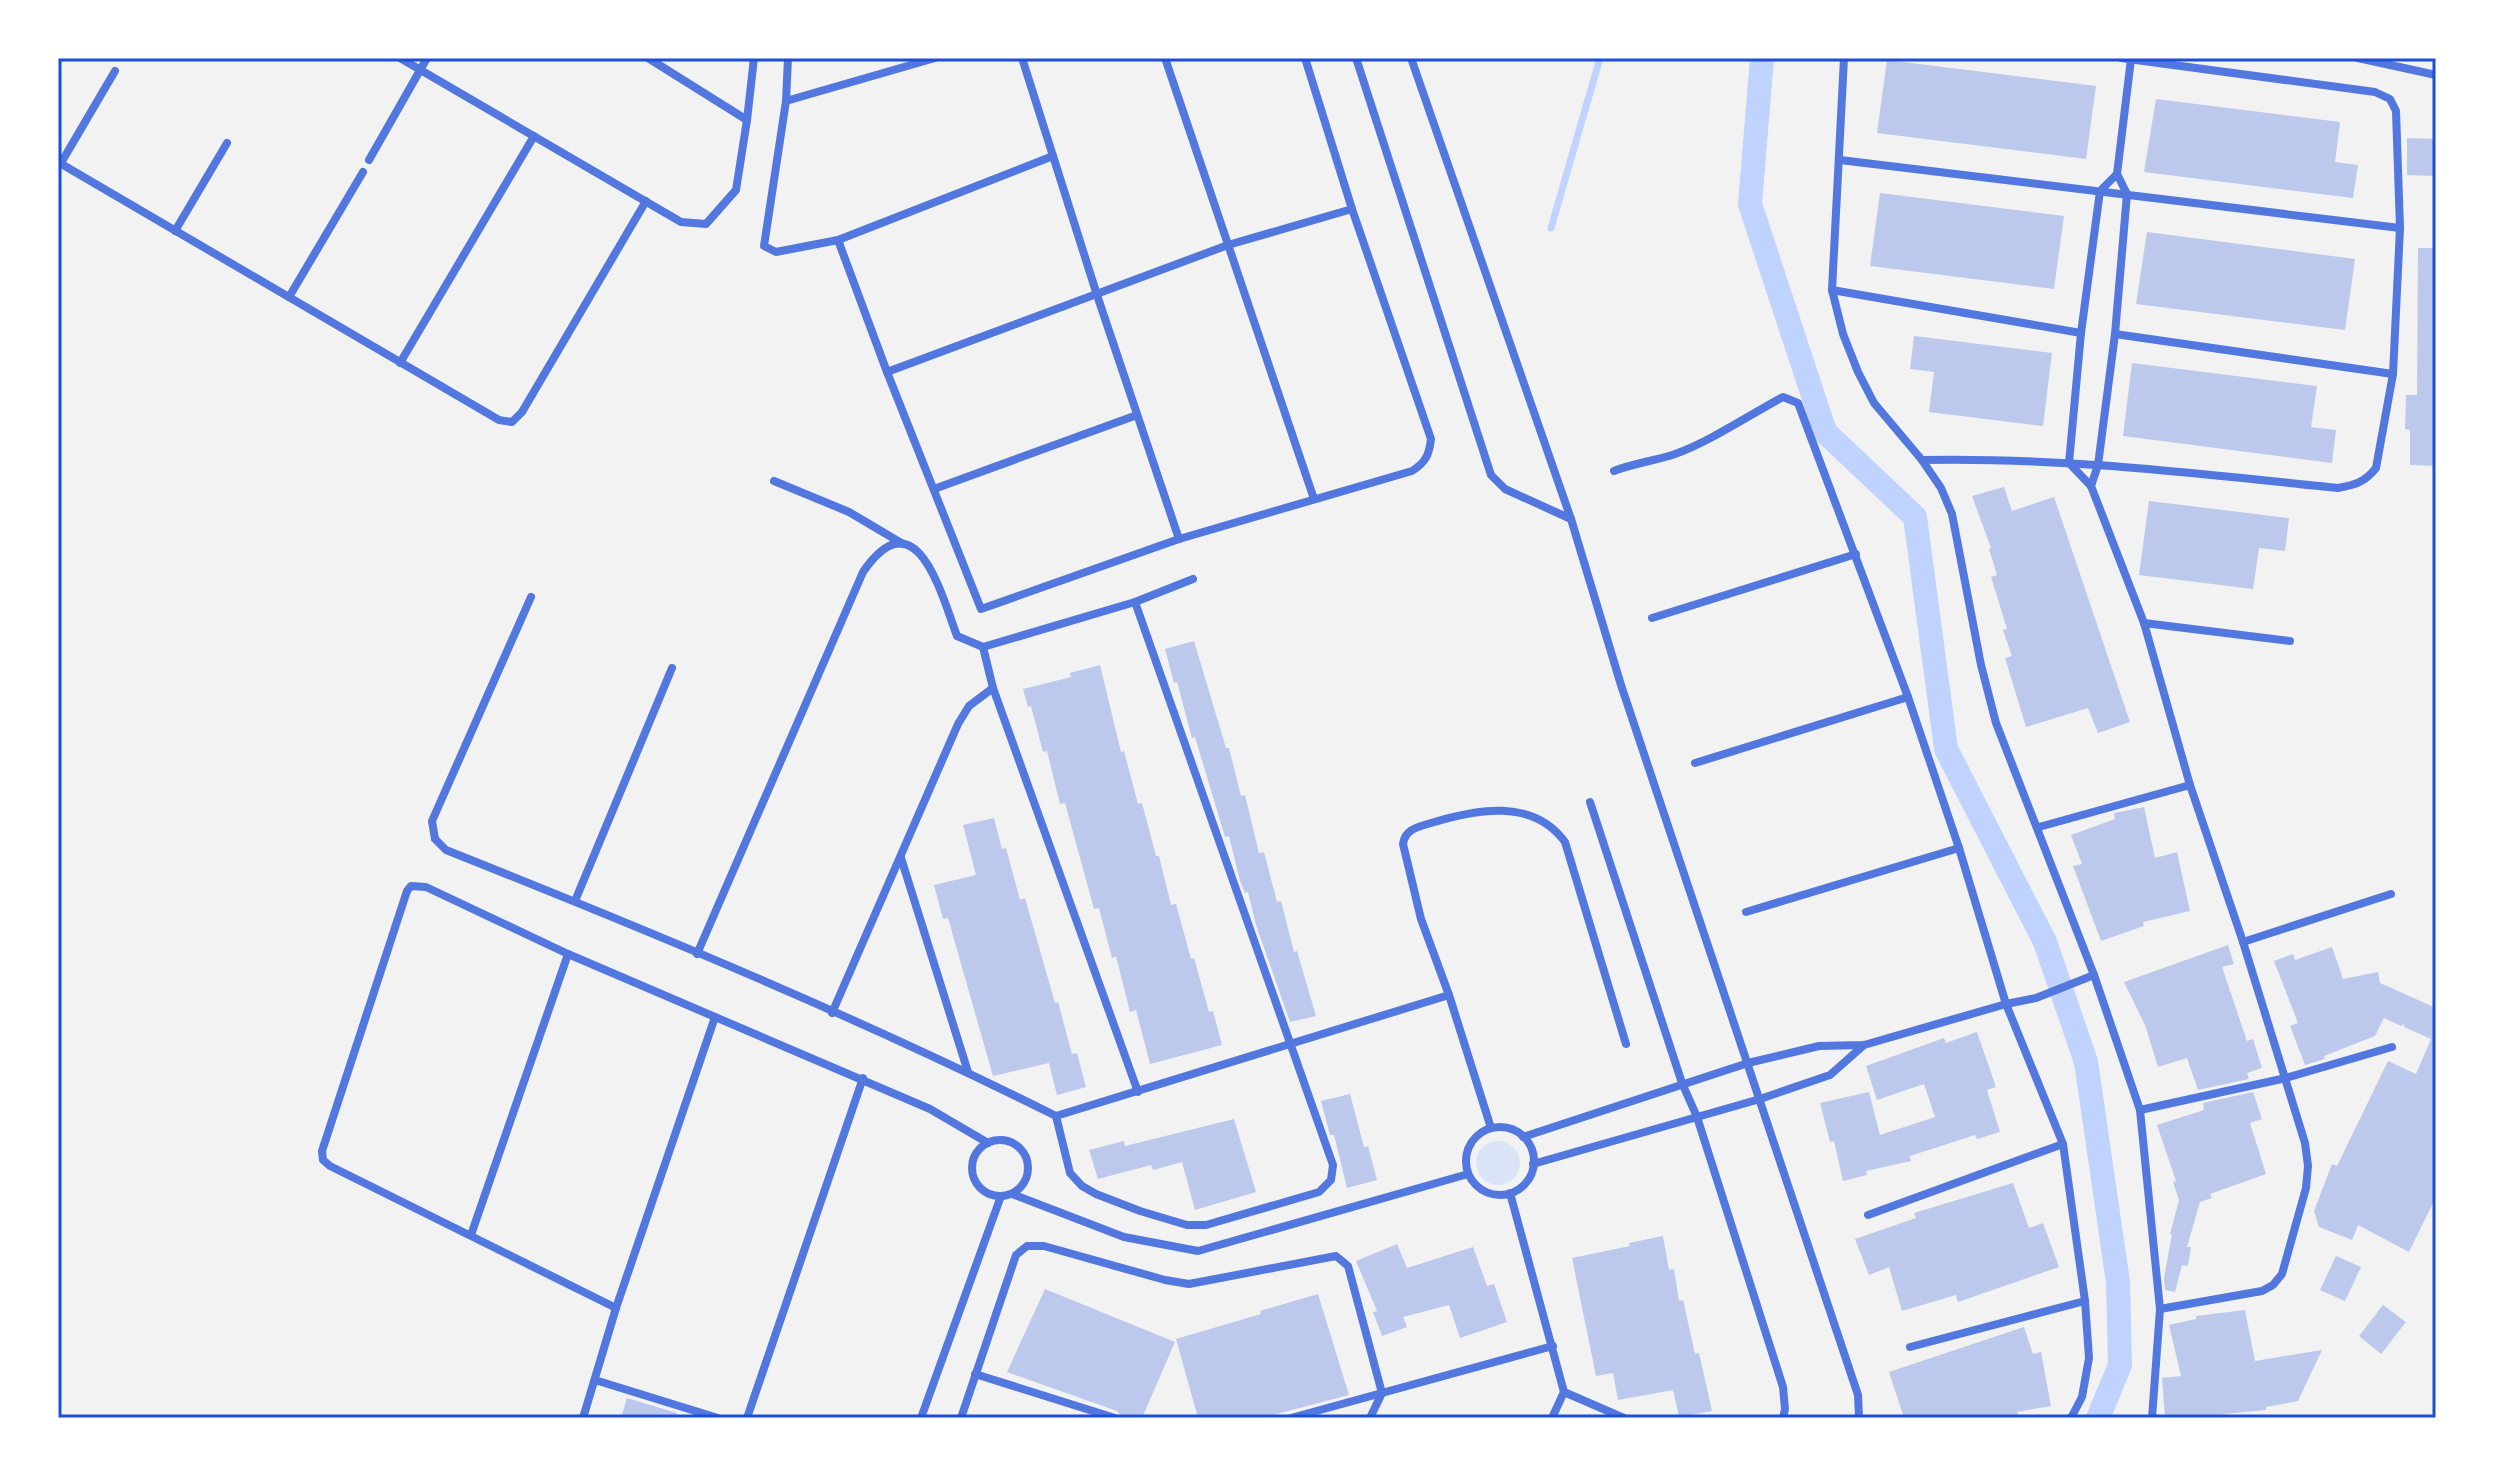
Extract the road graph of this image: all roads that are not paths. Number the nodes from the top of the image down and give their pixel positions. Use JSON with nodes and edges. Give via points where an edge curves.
{"nodes":[{"id":1,"x":400,"y":58,"type":"edge"},
{"id":2,"x":427,"y":58,"type":"edge"},
{"id":3,"x":648,"y":58,"type":"edge"},
{"id":4,"x":754,"y":58,"type":"edge"},
{"id":5,"x":788,"y":58,"type":"edge"},
{"id":6,"x":935,"y":58,"type":"edge"},
{"id":7,"x":1022,"y":58,"type":"edge"},
{"id":8,"x":1165,"y":58,"type":"edge"},
{"id":9,"x":1305,"y":58,"type":"edge"},
{"id":10,"x":1356,"y":58,"type":"edge"},
{"id":11,"x":1411,"y":58,"type":"edge"},
{"id":12,"x":1844,"y":58,"type":"edge"},
{"id":13,"x":2358,"y":58,"type":"edge"},
{"id":14,"x":2126,"y":59,"type":"edge"},
{"id":15,"x":421,"y":69,"type":"junction"},
{"id":16,"x":115,"y":71,"type":"dead end"},
{"id":17,"x":2436,"y":75,"type":"edge"},
{"id":18,"x":786,"y":101,"type":"junction"},
{"id":19,"x":747,"y":120,"type":"junction"},
{"id":20,"x":534,"y":136,"type":"junction"},
{"id":21,"x":227,"y":143,"type":"dead end"},
{"id":22,"x":1053,"y":156,"type":"junction"},
{"id":23,"x":369,"y":160,"type":"dead end"},
{"id":24,"x":1840,"y":160,"type":"junction"},
{"id":25,"x":59,"y":163,"type":"edge"},
{"id":26,"x":363,"y":172,"type":"dead end"},
{"id":27,"x":2117,"y":174,"type":"junction"},
{"id":28,"x":2100,"y":191,"type":"junction"},
{"id":29,"x":2127,"y":194,"type":"junction"},
{"id":30,"x":646,"y":201,"type":"junction"},
{"id":31,"x":1352,"y":209,"type":"junction"},
{"id":32,"x":2400,"y":228,"type":"junction"},
{"id":33,"x":175,"y":231,"type":"junction"},
{"id":34,"x":838,"y":240,"type":"junction"},
{"id":35,"x":1228,"y":245,"type":"junction"},
{"id":36,"x":1832,"y":290,"type":"junction"},
{"id":37,"x":1097,"y":295,"type":"junction"},
{"id":38,"x":289,"y":297,"type":"junction"},
{"id":39,"x":2081,"y":333,"type":"junction"},
{"id":40,"x":2115,"y":334,"type":"junction"},
{"id":41,"x":400,"y":363,"type":"junction"},
{"id":42,"x":887,"y":372,"type":"junction"},
{"id":43,"x":2393,"y":374,"type":"junction"},
{"id":44,"x":1137,"y":415,"type":"junction"},
{"id":45,"x":1922,"y":460,"type":"junction"},
{"id":46,"x":2069,"y":463,"type":"junction"},
{"id":47,"x":2098,"y":465,"type":"junction"},
{"id":48,"x":1614,"y":471,"type":"dead end"},
{"id":49,"x":774,"y":481,"type":"dead end"},
{"id":50,"x":2091,"y":486,"type":"junction"},
{"id":51,"x":934,"y":489,"type":"junction"},
{"id":52,"x":1314,"y":499,"type":"junction"},
{"id":53,"x":1571,"y":519,"type":"junction"},
{"id":54,"x":1179,"y":539,"type":"junction"},
{"id":55,"x":903,"y":544,"type":"junction"},
{"id":56,"x":1856,"y":554,"type":"junction"},
{"id":57,"x":1193,"y":579,"type":"dead end"},
{"id":58,"x":531,"y":597,"type":"dead end"},
{"id":59,"x":1135,"y":602,"type":"junction"},
{"id":60,"x":1652,"y":618,"type":"dead end"},
{"id":61,"x":2144,"y":623,"type":"junction"},
{"id":62,"x":2290,"y":641,"type":"dead end"},
{"id":63,"x":983,"y":647,"type":"junction"},
{"id":64,"x":672,"y":668,"type":"dead end"},
{"id":65,"x":993,"y":688,"type":"junction"},
{"id":66,"x":1908,"y":697,"type":"junction"},
{"id":67,"x":1695,"y":763,"type":"dead end"},
{"id":68,"x":2190,"y":785,"type":"junction"},
{"id":69,"x":1590,"y":802,"type":"dead end"},
{"id":70,"x":2039,"y":827,"type":"junction"},
{"id":71,"x":1959,"y":848,"type":"junction"},
{"id":72,"x":901,"y":858,"type":"junction"},
{"id":73,"x":2391,"y":894,"type":"dead end"},
{"id":74,"x":575,"y":901,"type":"junction"},
{"id":75,"x":1746,"y":912,"type":"dead end"},
{"id":76,"x":2243,"y":942,"type":"junction"},
{"id":77,"x":568,"y":954,"type":"junction"},
{"id":78,"x":697,"y":954,"type":"junction"},
{"id":79,"x":2094,"y":975,"type":"junction"},
{"id":80,"x":1449,"y":995,"type":"junction"},
{"id":81,"x":2006,"y":1004,"type":"junction"},
{"id":82,"x":832,"y":1013,"type":"junction"},
{"id":83,"x":715,"y":1017,"type":"junction"},
{"id":84,"x":1626,"y":1044,"type":"dead end"},
{"id":85,"x":1293,"y":1045,"type":"junction"},
{"id":86,"x":1864,"y":1045,"type":"junction"},
{"id":87,"x":2392,"y":1047,"type":"dead end"},
{"id":88,"x":1748,"y":1063,"type":"junction"},
{"id":89,"x":968,"y":1072,"type":"junction"},
{"id":90,"x":863,"y":1078,"type":"junction"},
{"id":91,"x":2286,"y":1078,"type":"junction"},
{"id":92,"x":1682,"y":1083,"type":"junction"},
{"id":93,"x":1138,"y":1092,"type":"junction"},
{"id":94,"x":1760,"y":1099,"type":"junction"},
{"id":95,"x":2140,"y":1110,"type":"junction"},
{"id":96,"x":1056,"y":1116,"type":"junction"},
{"id":97,"x":1697,"y":1117,"type":"junction"},
{"id":98,"x":1491,"y":1128,"type":"junction"},
{"id":99,"x":1523,"y":1137,"type":"junction"},
{"id":100,"x":988,"y":1143,"type":"junction"},
{"id":101,"x":2063,"y":1144,"type":"junction"},
{"id":102,"x":1533,"y":1164,"type":"junction"},
{"id":103,"x":1468,"y":1174,"type":"junction"},
{"id":104,"x":1510,"y":1193,"type":"junction"},
{"id":105,"x":1012,"y":1194,"type":"junction"},
{"id":106,"x":1001,"y":1196,"type":"junction"},
{"id":107,"x":1868,"y":1215,"type":"dead end"},
{"id":108,"x":471,"y":1235,"type":"junction"},
{"id":109,"x":2085,"y":1301,"type":"junction"},
{"id":110,"x":616,"y":1308,"type":"junction"},
{"id":111,"x":2160,"y":1309,"type":"junction"},
{"id":112,"x":1553,"y":1346,"type":"junction"},
{"id":113,"x":1910,"y":1347,"type":"dead end"},
{"id":114,"x":975,"y":1374,"type":"junction"},
{"id":115,"x":595,"y":1380,"type":"junction"},
{"id":116,"x":1564,"y":1392,"type":"junction"},
{"id":117,"x":1382,"y":1393,"type":"junction"},
{"id":118,"x":583,"y":1418,"type":"edge"},
{"id":119,"x":718,"y":1418,"type":"edge"},
{"id":120,"x":747,"y":1418,"type":"edge"},
{"id":121,"x":921,"y":1418,"type":"edge"},
{"id":122,"x":961,"y":1418,"type":"edge"},
{"id":123,"x":1115,"y":1418,"type":"edge"},
{"id":124,"x":1291,"y":1418,"type":"edge"},
{"id":125,"x":1370,"y":1418,"type":"edge"},
{"id":126,"x":1552,"y":1418,"type":"edge"},
{"id":127,"x":1624,"y":1418,"type":"edge"},
{"id":128,"x":1783,"y":1418,"type":"edge"},
{"id":129,"x":1859,"y":1418,"type":"edge"},
{"id":130,"x":2071,"y":1418,"type":"edge"},
{"id":131,"x":2152,"y":1418,"type":"edge"}],
"edges":[{"from":1,"to":15,"type":"street"},
{"from":2,"to":15,"type":"street"},
{"from":3,"to":19,"type":"street"},
{"from":4,"to":19,"type":"street"},
{"from":5,"to":18,"type":"street"},
{"from":6,"to":18,"type":"street"},
{"from":7,"to":22,"type":"street"},
{"from":8,"to":35,"type":"street"},
{"from":9,"to":31,"type":"street"},
{"from":10,"to":53,"type":"street","via":[[1491,475],[1505,489]]},
{"from":11,"to":53,"type":"street"},
{"from":12,"to":24,"type":"street"},
{"from":13,"to":17,"type":"street"},
{"from":14,"to":27,"type":"street"},
{"from":14,"to":32,"type":"street","via":[[2375,92],[2390,99],[2396,111]]},
{"from":15,"to":20,"type":"street"},
{"from":15,"to":23,"type":"street"},
{"from":16,"to":25,"type":"street"},
{"from":18,"to":34,"type":"street","via":[[764,246],[776,252]]},
{"from":19,"to":30,"type":"street","via":[[736,190],[706,224],[681,222]]},
{"from":20,"to":30,"type":"street"},
{"from":20,"to":41,"type":"street"},
{"from":21,"to":33,"type":"street"},
{"from":22,"to":34,"type":"street"},
{"from":22,"to":37,"type":"street"},
{"from":24,"to":28,"type":"street"},
{"from":24,"to":36,"type":"street"},
{"from":25,"to":33,"type":"street"},
{"from":26,"to":38,"type":"street"},
{"from":27,"to":28,"type":"street"},
{"from":27,"to":29,"type":"street"},
{"from":28,"to":29,"type":"street"},
{"from":28,"to":39,"type":"street"},
{"from":29,"to":32,"type":"street"},
{"from":29,"to":40,"type":"street"},
{"from":30,"to":41,"type":"street","via":[[512,422],[499,420]]},
{"from":31,"to":35,"type":"street"},
{"from":31,"to":52,"type":"street","via":[[1431,439],[1423,464],[1412,471]]},
{"from":32,"to":43,"type":"street"},
{"from":33,"to":38,"type":"street"},
{"from":34,"to":42,"type":"street"},
{"from":35,"to":37,"type":"street"},
{"from":35,"to":52,"type":"street"},
{"from":36,"to":39,"type":"street"},
{"from":36,"to":45,"type":"street","via":[[1843,334],[1874,403]]},
{"from":37,"to":42,"type":"street"},
{"from":37,"to":44,"type":"street"},
{"from":38,"to":41,"type":"street"},
{"from":39,"to":46,"type":"street"},
{"from":40,"to":43,"type":"street"},
{"from":40,"to":47,"type":"street"},
{"from":42,"to":51,"type":"street"},
{"from":43,"to":47,"type":"street","via":[[2376,468],[2355,485],[2338,488]]},
{"from":44,"to":51,"type":"street"},
{"from":44,"to":54,"type":"street"},
{"from":45,"to":46,"type":"street"},
{"from":45,"to":70,"type":"street","via":[[1952,514],[1996,723]]},
{"from":46,"to":47,"type":"street"},
{"from":46,"to":50,"type":"street"},
{"from":47,"to":50,"type":"street"},
{"from":48,"to":56,"type":"street","via":[[1678,453],[1783,397],[1791,398],[1798,403]]},
{"from":49,"to":55,"type":"street","via":[[849,512]]},
{"from":50,"to":61,"type":"street"},
{"from":51,"to":54,"type":"street","via":[[981,609]]},
{"from":52,"to":54,"type":"street"},
{"from":53,"to":88,"type":"street"},
{"from":55,"to":63,"type":"street","via":[[923,554],[932,568],[957,636]]},
{"from":55,"to":78,"type":"street","via":[[875,554],[863,572]]},
{"from":56,"to":60,"type":"street"},
{"from":56,"to":66,"type":"street"},
{"from":57,"to":59,"type":"street"},
{"from":58,"to":74,"type":"street","via":[[432,821],[435,839],[446,850]]},
{"from":59,"to":63,"type":"street"},
{"from":59,"to":85,"type":"street"},
{"from":61,"to":62,"type":"street"},
{"from":61,"to":68,"type":"street"},
{"from":63,"to":65,"type":"street"},
{"from":64,"to":74,"type":"street"},
{"from":65,"to":72,"type":"street","via":[[969,706],[958,724]]},
{"from":65,"to":93,"type":"street"},
{"from":66,"to":67,"type":"street"},
{"from":66,"to":71,"type":"street"},
{"from":68,"to":70,"type":"street"},
{"from":68,"to":76,"type":"street"},
{"from":69,"to":92,"type":"street"},
{"from":70,"to":79,"type":"street"},
{"from":71,"to":75,"type":"street"},
{"from":71,"to":81,"type":"street"},
{"from":72,"to":82,"type":"street"},
{"from":72,"to":89,"type":"street"},
{"from":73,"to":76,"type":"street"},
{"from":74,"to":78,"type":"street"},
{"from":76,"to":91,"type":"street"},
{"from":77,"to":83,"type":"street"},
{"from":77,"to":108,"type":"street"},
{"from":77,"to":108,"type":"street","via":[[426,887],[411,886],[407,891],[323,1160]]},
{"from":78,"to":82,"type":"street"},
{"from":79,"to":81,"type":"street"},
{"from":79,"to":95,"type":"street"},
{"from":80,"to":84,"type":"street","via":[[1421,919],[1403,839],[1410,830],[1465,812],[1524,815],[1557,830],[1565,842]]},
{"from":80,"to":85,"type":"street"},
{"from":80,"to":98,"type":"street"},
{"from":81,"to":86,"type":"street"},
{"from":81,"to":101,"type":"street"},
{"from":82,"to":89,"type":"street"},
{"from":83,"to":90,"type":"street"},
{"from":83,"to":110,"type":"street"},
{"from":85,"to":93,"type":"street"},
{"from":85,"to":96,"type":"street","via":[[1333,1165],[1331,1180],[1319,1192],[1206,1225],[1187,1225],[1082,1186],[1070,1173]]},
{"from":86,"to":88,"type":"street","via":[[1819,1046]]},
{"from":86,"to":94,"type":"street","via":[[1830,1075]]},
{"from":87,"to":91,"type":"street"},
{"from":88,"to":92,"type":"street"},
{"from":88,"to":94,"type":"street"},
{"from":89,"to":96,"type":"street"},
{"from":90,"to":100,"type":"street"},
{"from":90,"to":120,"type":"street"},
{"from":91,"to":95,"type":"street"},
{"from":91,"to":111,"type":"street","via":[[2308,1166],[2282,1274],[2262,1291]]},
{"from":92,"to":97,"type":"street"},
{"from":92,"to":99,"type":"street"},
{"from":93,"to":96,"type":"street"},
{"from":94,"to":97,"type":"street"},
{"from":94,"to":129,"type":"street","via":[[1858,1395]]},
{"from":95,"to":111,"type":"street"},
{"from":97,"to":102,"type":"street"},
{"from":97,"to":128,"type":"street","via":[[1783,1387]]},
{"from":98,"to":99,"type":"street"},
{"from":98,"to":103,"type":"street","via":[[1468,1149]]},
{"from":99,"to":102,"type":"street"},
{"from":100,"to":105,"type":"street","via":[[1010,1142],[1025,1157],[1026,1178]]},
{"from":100,"to":106,"type":"street","via":[[979,1149],[972,1169],[981,1189]]},
{"from":101,"to":107,"type":"street"},
{"from":101,"to":109,"type":"street"},
{"from":102,"to":104,"type":"street","via":[[1528,1179]]},
{"from":103,"to":104,"type":"street","via":[[1489,1193]]},
{"from":103,"to":105,"type":"street","via":[[1198,1251],[1124,1237]]},
{"from":104,"to":112,"type":"street"},
{"from":105,"to":106,"type":"street"},
{"from":106,"to":121,"type":"street"},
{"from":108,"to":110,"type":"street"},
{"from":109,"to":113,"type":"street"},
{"from":109,"to":130,"type":"street","via":[[2087,1379]]},
{"from":110,"to":115,"type":"street"},
{"from":111,"to":131,"type":"street"},
{"from":112,"to":116,"type":"street"},
{"from":112,"to":117,"type":"street"},
{"from":114,"to":117,"type":"street","via":[[1016,1255],[1027,1246],[1189,1284],[1336,1256],[1348,1266]]},
{"from":114,"to":122,"type":"street"},
{"from":114,"to":123,"type":"street"},
{"from":115,"to":118,"type":"street"},
{"from":115,"to":119,"type":"street"},
{"from":116,"to":126,"type":"street"},
{"from":116,"to":127,"type":"street"},
{"from":117,"to":124,"type":"street"},
{"from":117,"to":125,"type":"street"}]}
